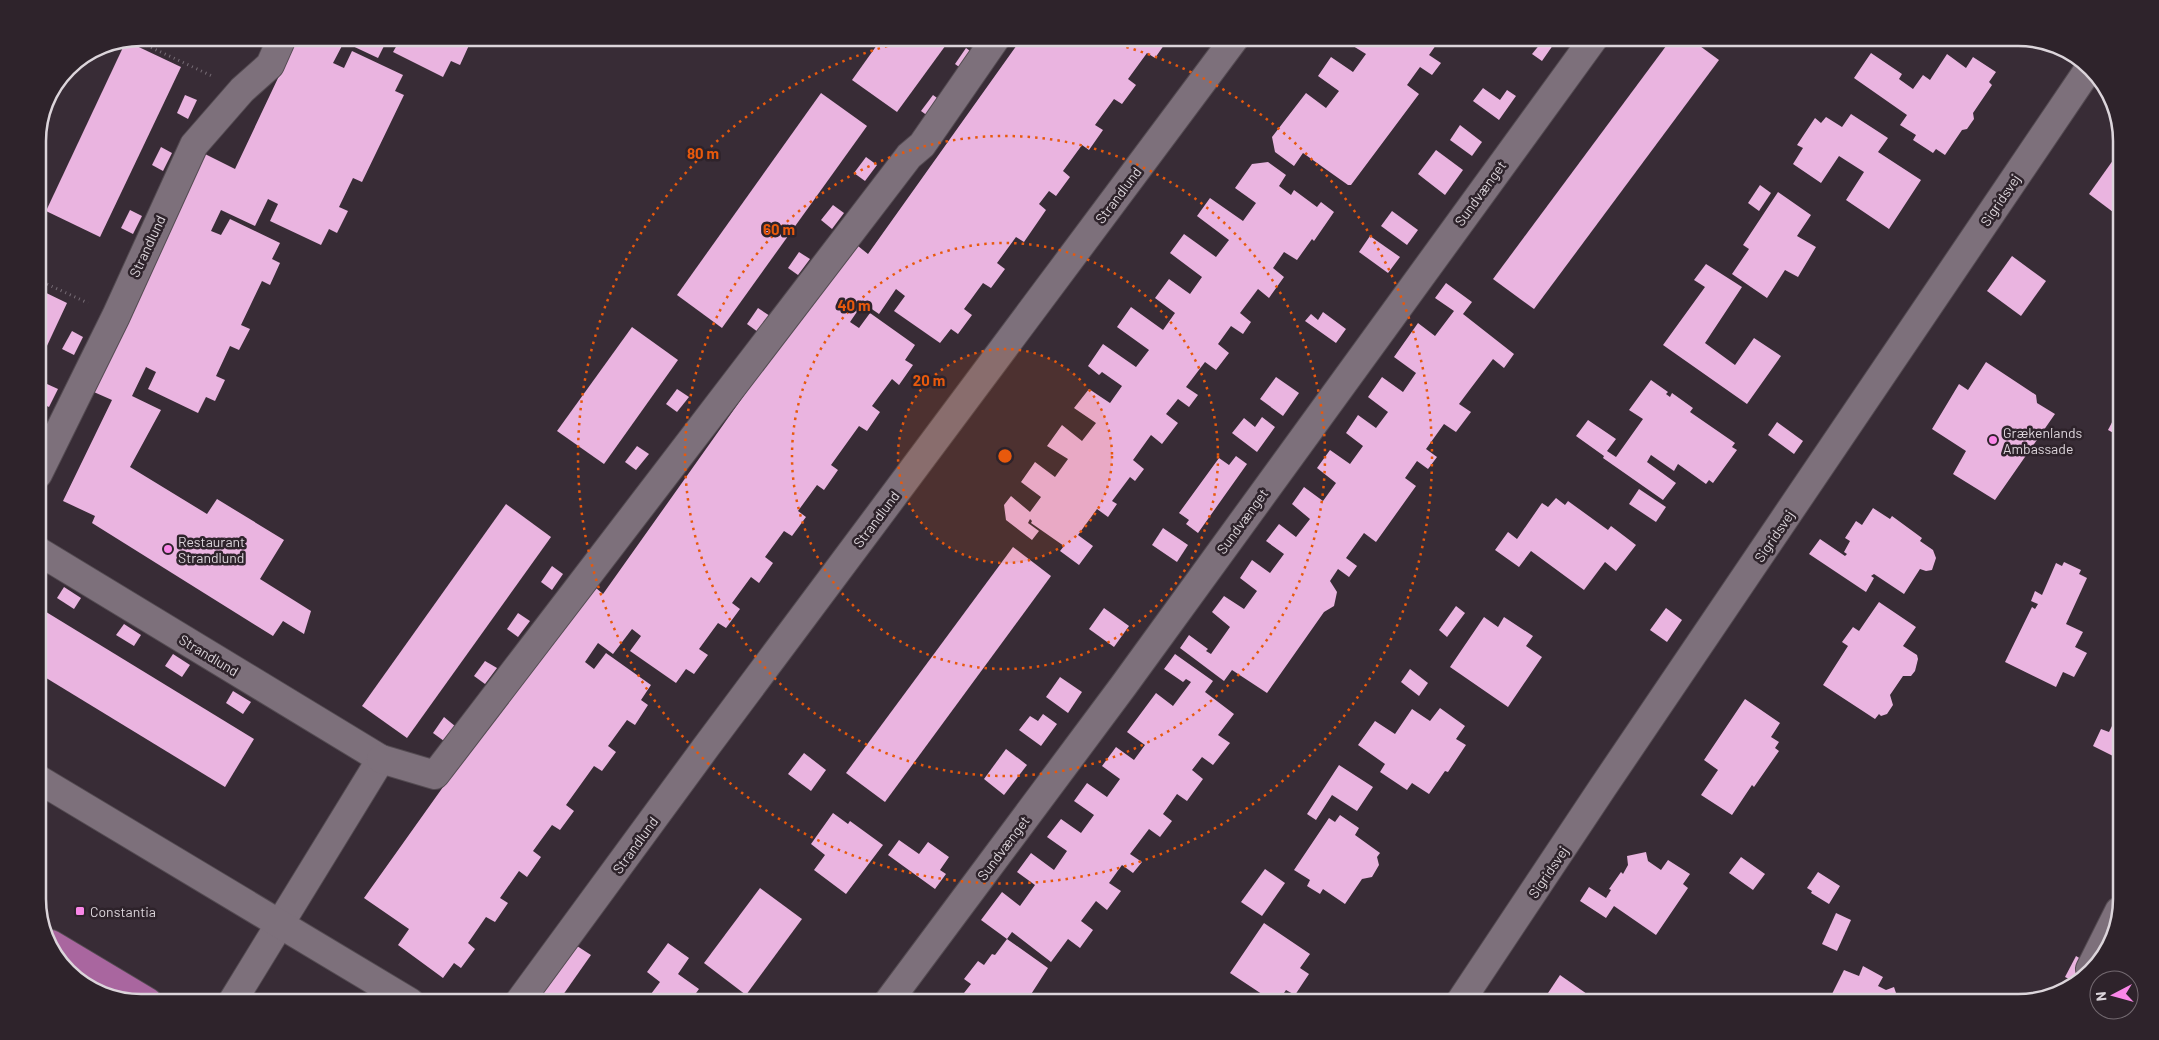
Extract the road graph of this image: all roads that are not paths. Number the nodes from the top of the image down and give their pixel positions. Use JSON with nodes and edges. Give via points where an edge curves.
{"nodes":[{"id":1,"x":278,"y":46,"type":"edge"},
{"id":2,"x":990,"y":46,"type":"edge"},
{"id":3,"x":1229,"y":46,"type":"edge"},
{"id":4,"x":1588,"y":46,"type":"edge"},
{"id":5,"x":2085,"y":75,"type":"edge"},
{"id":6,"x":46,"y":458,"type":"edge"},
{"id":7,"x":46,"y":556,"type":"edge"},
{"id":8,"x":381,"y":759,"type":"junction"},
{"id":9,"x":46,"y":785,"type":"edge"},
{"id":10,"x":280,"y":923,"type":"junction"},
{"id":11,"x":65,"y":955,"type":"edge"},
{"id":12,"x":98,"y":982,"type":"edge"},
{"id":13,"x":123,"y":992,"type":"edge"},
{"id":14,"x":237,"y":994,"type":"edge"},
{"id":15,"x":397,"y":994,"type":"edge"},
{"id":16,"x":525,"y":994,"type":"edge"},
{"id":17,"x":894,"y":994,"type":"edge"},
{"id":18,"x":1465,"y":994,"type":"edge"}],
"edges":[{"from":1,"to":6,"type":"street","name":"Strandlund","via":[[270,65],[242,90],[194,145],[116,316]]},
{"from":2,"to":8,"type":"street","name":"Strandlund","via":[[922,145],[909,156],[435,775]]},
{"from":3,"to":16,"type":"street","name":"Strandlund"},
{"from":4,"to":17,"type":"street","name":"Sundvænget","via":[[1124,685]]},
{"from":5,"to":18,"type":"street","name":"Sigridsvej"},
{"from":7,"to":8,"type":"street","name":"Strandlund"},
{"from":8,"to":10,"type":"street"},
{"from":9,"to":10,"type":"street"},
{"from":10,"to":14,"type":"street"},
{"from":10,"to":15,"type":"street"},
{"from":11,"to":12,"type":"main road"},
{"from":12,"to":13,"type":"main road"}]}
